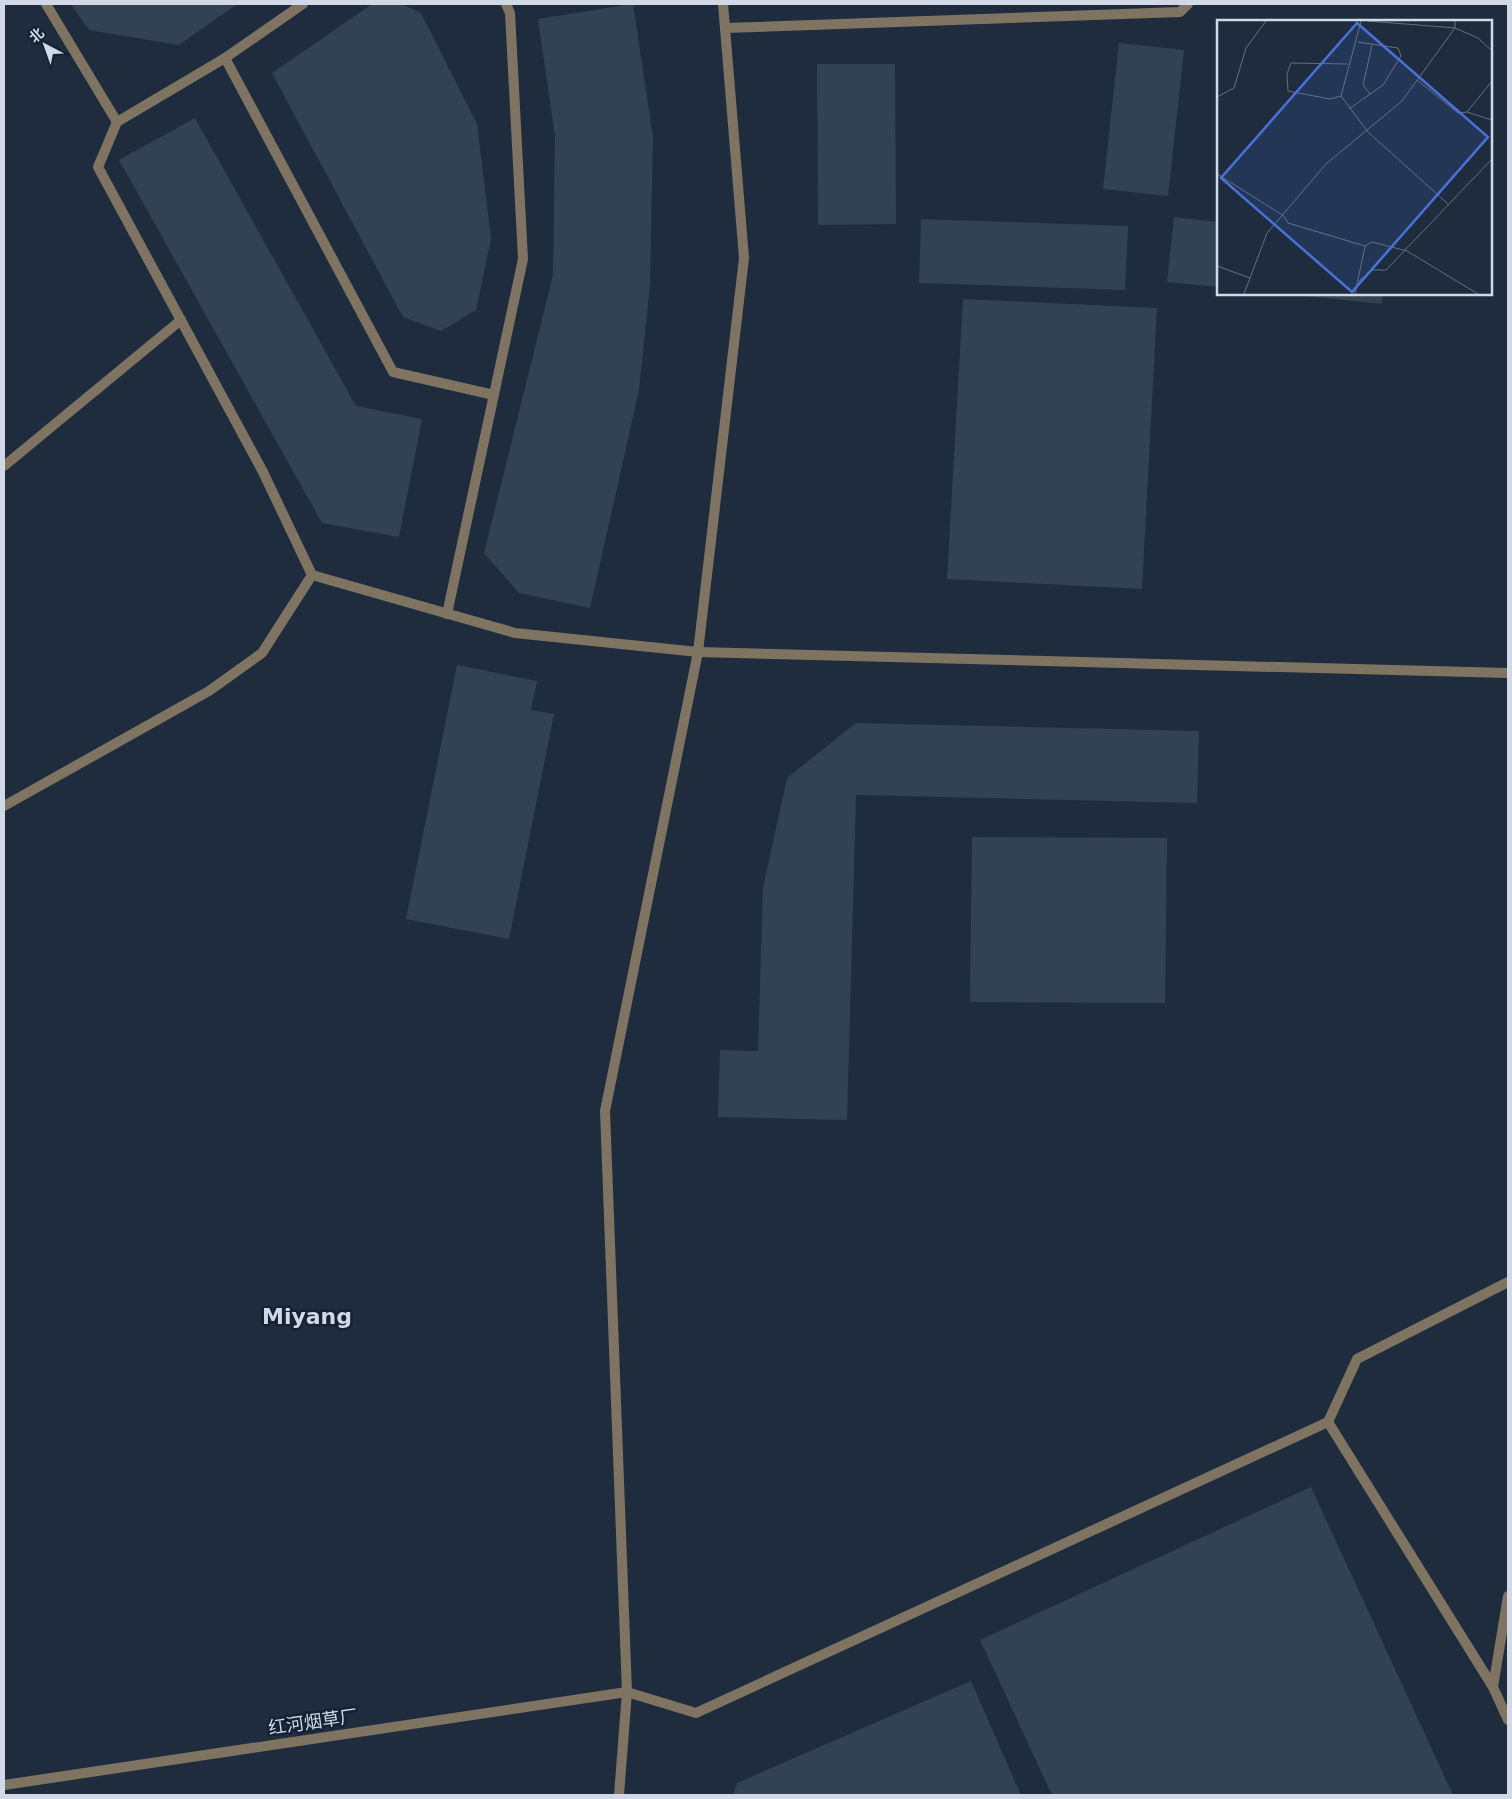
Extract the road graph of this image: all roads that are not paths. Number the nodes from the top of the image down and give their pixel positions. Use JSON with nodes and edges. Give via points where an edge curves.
{"nodes":[{"id":1,"x":46,"y":4,"type":"edge"},
{"id":2,"x":303,"y":4,"type":"edge"},
{"id":3,"x":506,"y":4,"type":"edge"},
{"id":4,"x":723,"y":4,"type":"edge"},
{"id":5,"x":1188,"y":4,"type":"edge"},
{"id":6,"x":725,"y":28,"type":"junction"},
{"id":7,"x":225,"y":58,"type":"junction"},
{"id":8,"x":118,"y":122,"type":"junction"},
{"id":9,"x":180,"y":320,"type":"junction"},
{"id":10,"x":494,"y":395,"type":"junction"},
{"id":11,"x":4,"y":466,"type":"edge"},
{"id":12,"x":312,"y":575,"type":"junction"},
{"id":13,"x":447,"y":614,"type":"junction"},
{"id":14,"x":698,"y":652,"type":"junction"},
{"id":15,"x":1508,"y":673,"type":"edge"},
{"id":16,"x":4,"y":806,"type":"edge"},
{"id":17,"x":1508,"y":1282,"type":"edge"},
{"id":18,"x":1328,"y":1422,"type":"junction"},
{"id":19,"x":1508,"y":1596,"type":"edge"},
{"id":20,"x":1494,"y":1687,"type":"junction"},
{"id":21,"x":627,"y":1692,"type":"junction"},
{"id":22,"x":1508,"y":1720,"type":"edge"},
{"id":23,"x":4,"y":1785,"type":"edge"},
{"id":24,"x":619,"y":1795,"type":"edge"}],
"edges":[{"from":1,"to":8,"type":"street"},
{"from":2,"to":7,"type":"street"},
{"from":3,"to":10,"type":"street","via":[[510,13],[523,259]]},
{"from":4,"to":6,"type":"street"},
{"from":5,"to":6,"type":"street","via":[[1180,12]]},
{"from":6,"to":14,"type":"street","via":[[744,258]]},
{"from":7,"to":8,"type":"street"},
{"from":7,"to":10,"type":"street","via":[[393,372]]},
{"from":8,"to":9,"type":"street","via":[[98,167]]},
{"from":9,"to":11,"type":"street"},
{"from":9,"to":12,"type":"street","via":[[263,472]]},
{"from":10,"to":13,"type":"street"},
{"from":12,"to":13,"type":"street"},
{"from":12,"to":16,"type":"street","via":[[262,653],[209,691]]},
{"from":13,"to":14,"type":"street","via":[[515,633]]},
{"from":14,"to":15,"type":"street"},
{"from":14,"to":21,"type":"street","via":[[605,1111]]},
{"from":17,"to":18,"type":"street","via":[[1357,1359]]},
{"from":18,"to":20,"type":"street"},
{"from":18,"to":21,"type":"street","via":[[696,1713]]},
{"from":19,"to":20,"type":"street"},
{"from":20,"to":22,"type":"street"},
{"from":21,"to":23,"type":"street","name":"红河烟草厂"},
{"from":21,"to":24,"type":"street"}]}
